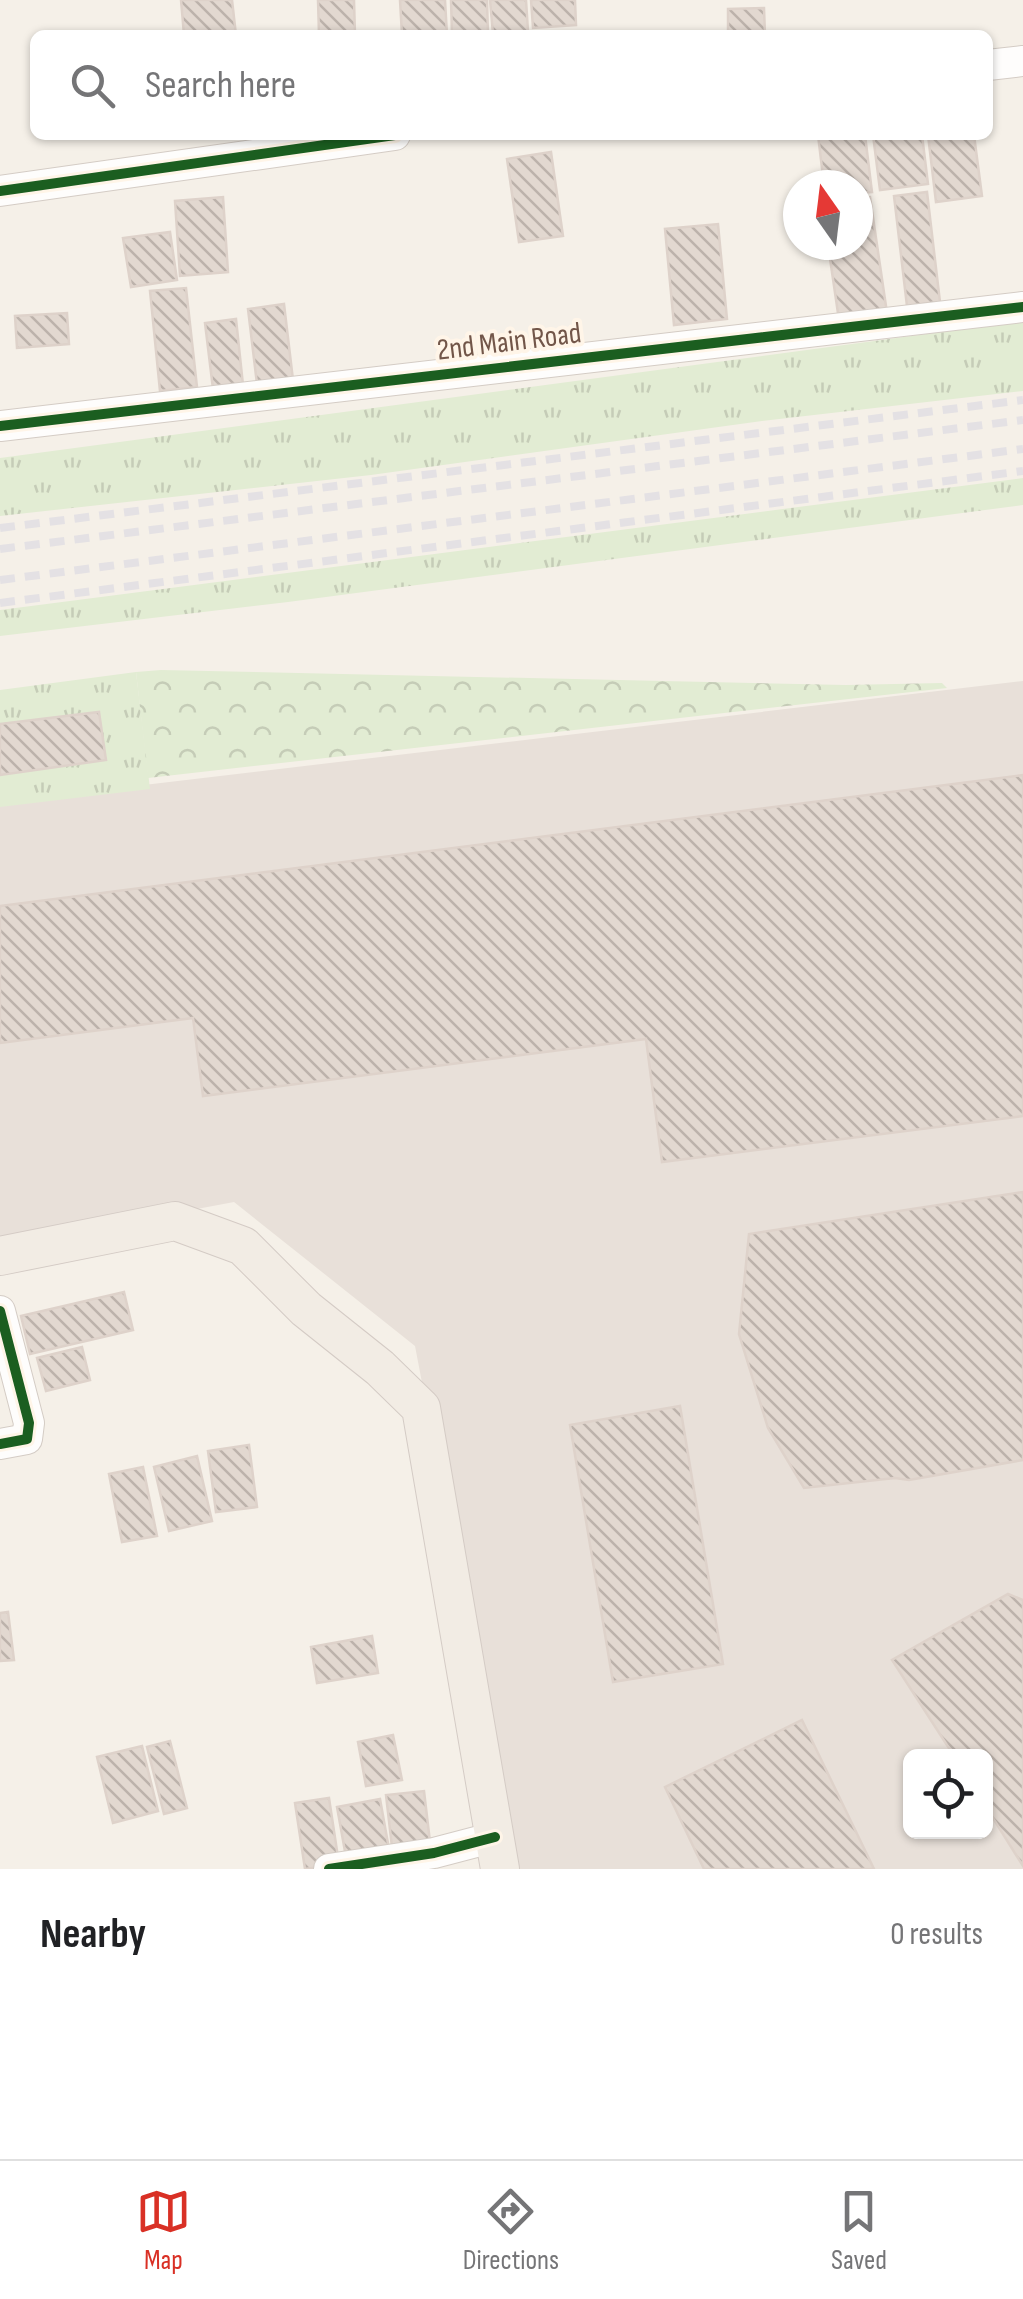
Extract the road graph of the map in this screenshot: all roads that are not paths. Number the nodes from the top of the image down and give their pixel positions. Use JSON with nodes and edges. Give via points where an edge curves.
{"nodes":[{"id":1,"x":1023,"y":62,"type":"edge"},
{"id":2,"x":993,"y":65,"type":"edge"},
{"id":3,"x":359,"y":140,"type":"edge"},
{"id":4,"x":0,"y":190,"type":"edge"},
{"id":5,"x":1023,"y":307,"type":"edge"},
{"id":6,"x":0,"y":426,"type":"edge"},
{"id":7,"x":0,"y":1256,"type":"edge"},
{"id":8,"x":0,"y":1311,"type":"edge"},
{"id":9,"x":0,"y":1444,"type":"edge"},
{"id":10,"x":498,"y":1853,"type":"edge"},
{"id":11,"x":329,"y":1869,"type":"edge"}],
"edges":[{"from":1,"to":2,"type":"street"},
{"from":3,"to":4,"type":"street"},
{"from":5,"to":6,"type":"street","name":"2nd Main Road"},
{"from":7,"to":10,"type":"main road","via":[[174,1220],[243,1246],[422,1408]]},
{"from":8,"to":9,"type":"street","via":[[29,1423],[27,1439]]},
{"from":10,"to":11,"type":"street","via":[[434,1853]]}]}
